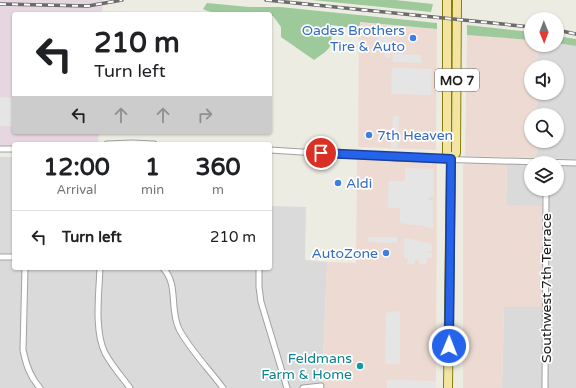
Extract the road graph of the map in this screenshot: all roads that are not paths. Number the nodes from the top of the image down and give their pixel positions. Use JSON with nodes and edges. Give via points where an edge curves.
{"nodes":[{"id":1,"x":447,"y":0,"type":"edge"},
{"id":2,"x":457,"y":0,"type":"edge"},
{"id":3,"x":0,"y":149,"type":"edge"},
{"id":4,"x":12,"y":149,"type":"edge"},
{"id":5,"x":272,"y":150,"type":"edge"},
{"id":6,"x":451,"y":159,"type":"junction"},
{"id":7,"x":524,"y":161,"type":"edge"},
{"id":8,"x":564,"y":162,"type":"edge"},
{"id":9,"x":576,"y":162,"type":"edge"},
{"id":10,"x":546,"y":196,"type":"edge"},
{"id":11,"x":0,"y":257,"type":"edge"},
{"id":12,"x":12,"y":257,"type":"edge"},
{"id":13,"x":25,"y":270,"type":"edge"},
{"id":14,"x":100,"y":270,"type":"edge"},
{"id":15,"x":165,"y":270,"type":"edge"},
{"id":16,"x":259,"y":270,"type":"edge"},
{"id":17,"x":320,"y":386,"type":"dead end"},
{"id":18,"x":40,"y":388,"type":"edge"},
{"id":19,"x":130,"y":388,"type":"edge"},
{"id":20,"x":223,"y":388,"type":"edge"},
{"id":21,"x":288,"y":388,"type":"edge"},
{"id":22,"x":303,"y":388,"type":"edge"},
{"id":23,"x":448,"y":388,"type":"edge"},
{"id":24,"x":545,"y":388,"type":"edge"}],
"edges":[{"from":1,"to":6,"type":"main road","number":"MO 7","via":[[447,152]]},
{"from":2,"to":6,"type":"main road","number":"MO 7","via":[[456,153]]},
{"from":3,"to":4,"type":"street"},
{"from":5,"to":6,"type":"street"},
{"from":6,"to":7,"type":"street"},
{"from":6,"to":23,"type":"main road","number":"MO 7"},
{"from":8,"to":9,"type":"street"},
{"from":10,"to":24,"type":"street","name":"Southwest 7th Terrace"},
{"from":11,"to":12,"type":"street"},
{"from":13,"to":18,"type":"street","via":[[23,350],[30,374]]},
{"from":14,"to":19,"type":"street","via":[[98,329],[101,341],[105,352]]},
{"from":15,"to":20,"type":"street","via":[[172,283],[174,314],[179,328],[186,341]]},
{"from":16,"to":21,"type":"street","via":[[261,302]]},
{"from":17,"to":22,"type":"street"}]}
